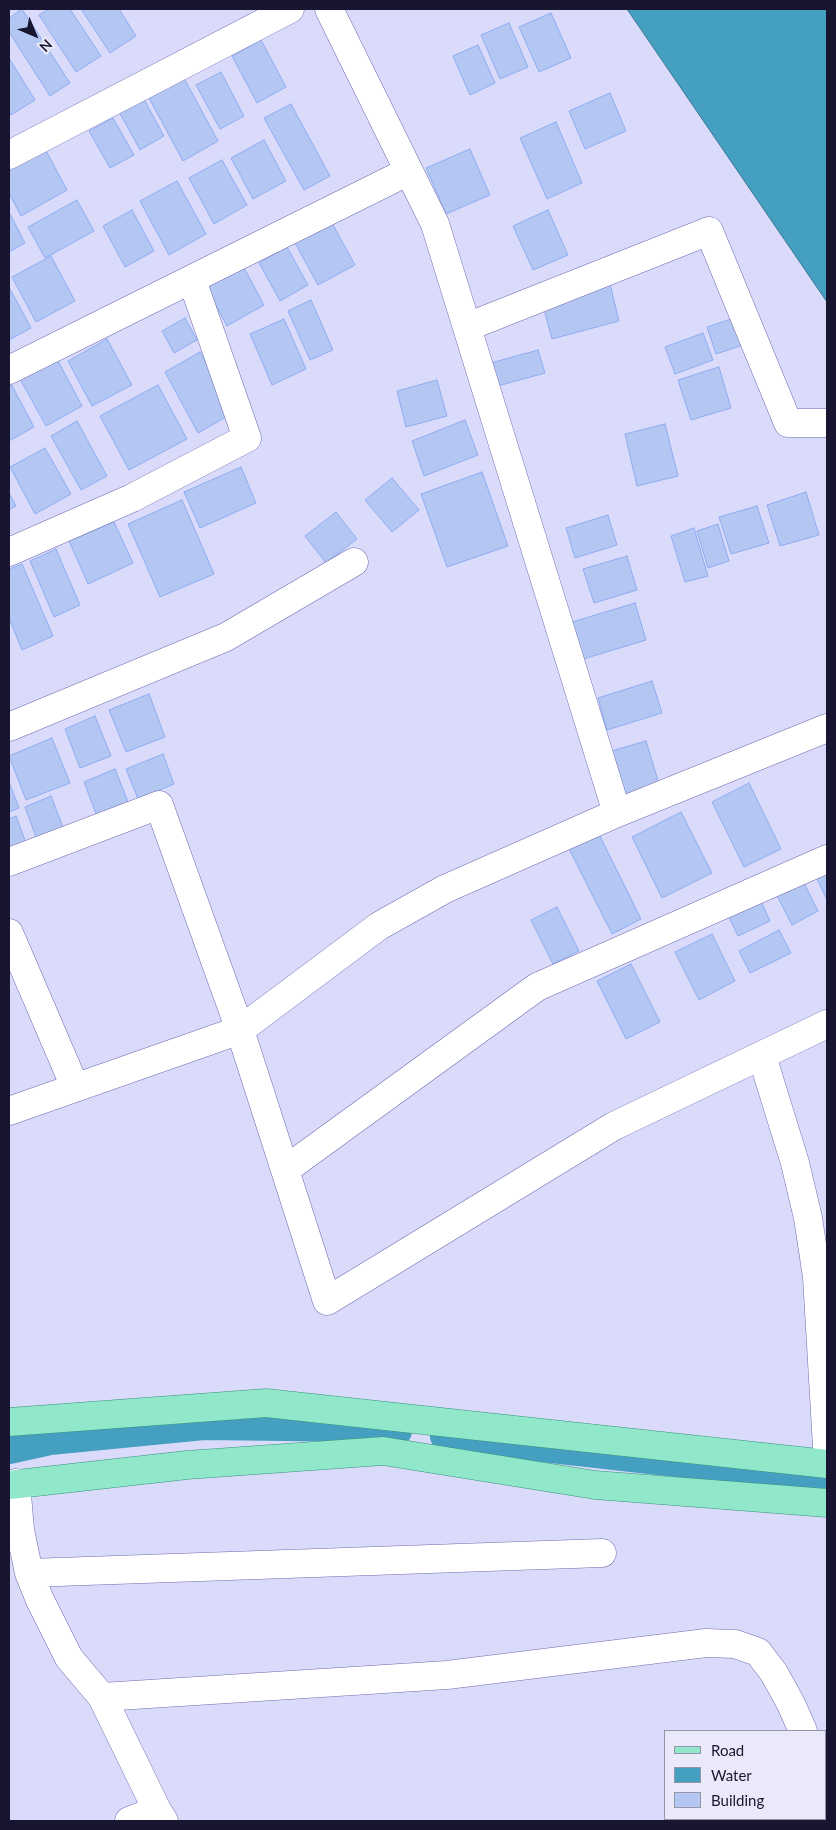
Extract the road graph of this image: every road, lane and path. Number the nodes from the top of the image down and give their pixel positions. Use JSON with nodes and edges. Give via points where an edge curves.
{"nodes":[{"id":1,"x":290,"y":9,"type":"edge"},
{"id":2,"x":329,"y":9,"type":"edge"},
{"id":3,"x":9,"y":155,"type":"edge"},
{"id":4,"x":409,"y":171,"type":"junction"},
{"id":5,"x":192,"y":280,"type":"junction"},
{"id":6,"x":466,"y":327,"type":"junction"},
{"id":7,"x":9,"y":370,"type":"edge"},
{"id":8,"x":827,"y":423,"type":"edge"},
{"id":9,"x":9,"y":552,"type":"edge"},
{"id":10,"x":354,"y":562,"type":"dead end"},
{"id":11,"x":9,"y":727,"type":"edge"},
{"id":12,"x":827,"y":728,"type":"edge"},
{"id":13,"x":617,"y":814,"type":"junction"},
{"id":14,"x":827,"y":858,"type":"edge"},
{"id":15,"x":9,"y":862,"type":"edge"},
{"id":16,"x":9,"y":933,"type":"edge"},
{"id":17,"x":827,"y":1024,"type":"edge"},
{"id":18,"x":240,"y":1030,"type":"junction"},
{"id":19,"x":762,"y":1056,"type":"junction"},
{"id":20,"x":75,"y":1087,"type":"junction"},
{"id":21,"x":9,"y":1110,"type":"edge"},
{"id":22,"x":285,"y":1170,"type":"junction"},
{"id":23,"x":9,"y":1422,"type":"edge"},
{"id":24,"x":827,"y":1447,"type":"edge"},
{"id":25,"x":827,"y":1464,"type":"edge"},
{"id":26,"x":12,"y":1484,"type":"edge"},
{"id":27,"x":827,"y":1503,"type":"edge"},
{"id":28,"x":602,"y":1554,"type":"dead end"},
{"id":29,"x":29,"y":1573,"type":"junction"},
{"id":30,"x":102,"y":1697,"type":"junction"},
{"id":31,"x":803,"y":1730,"type":"edge"},
{"id":32,"x":160,"y":1816,"type":"edge"},
{"id":33,"x":129,"y":1821,"type":"edge"}],
"edges":[{"from":1,"to":3,"type":"street"},
{"from":2,"to":4,"type":"street"},
{"from":4,"to":5,"type":"street"},
{"from":4,"to":6,"type":"street","via":[[435,224]]},
{"from":5,"to":7,"type":"street"},
{"from":5,"to":9,"type":"street","via":[[247,438],[132,498]]},
{"from":6,"to":8,"type":"street","via":[[709,231],[788,423]]},
{"from":6,"to":13,"type":"street"},
{"from":10,"to":11,"type":"street","via":[[226,637]]},
{"from":12,"to":13,"type":"street"},
{"from":13,"to":18,"type":"street","via":[[445,888],[388,921]]},
{"from":14,"to":22,"type":"street","via":[[537,987]]},
{"from":15,"to":18,"type":"street","via":[[159,805]]},
{"from":16,"to":20,"type":"street"},
{"from":17,"to":19,"type":"street"},
{"from":18,"to":20,"type":"street"},
{"from":18,"to":22,"type":"street"},
{"from":19,"to":22,"type":"street","via":[[614,1126],[327,1300]]},
{"from":19,"to":24,"type":"street","via":[[795,1162],[808,1218],[817,1277]]},
{"from":20,"to":21,"type":"street"},
{"from":23,"to":25,"type":"main road","via":[[266,1403]]},
{"from":26,"to":27,"type":"main road","via":[[187,1465],[383,1451],[595,1485]]},
{"from":26,"to":29,"type":"street"},
{"from":28,"to":29,"type":"street"},
{"from":29,"to":30,"type":"street","via":[[69,1658]]},
{"from":30,"to":31,"type":"street","via":[[447,1676],[706,1643],[735,1644],[758,1652],[774,1673]]},
{"from":30,"to":32,"type":"street"},
{"from":32,"to":33,"type":"street"}]}
